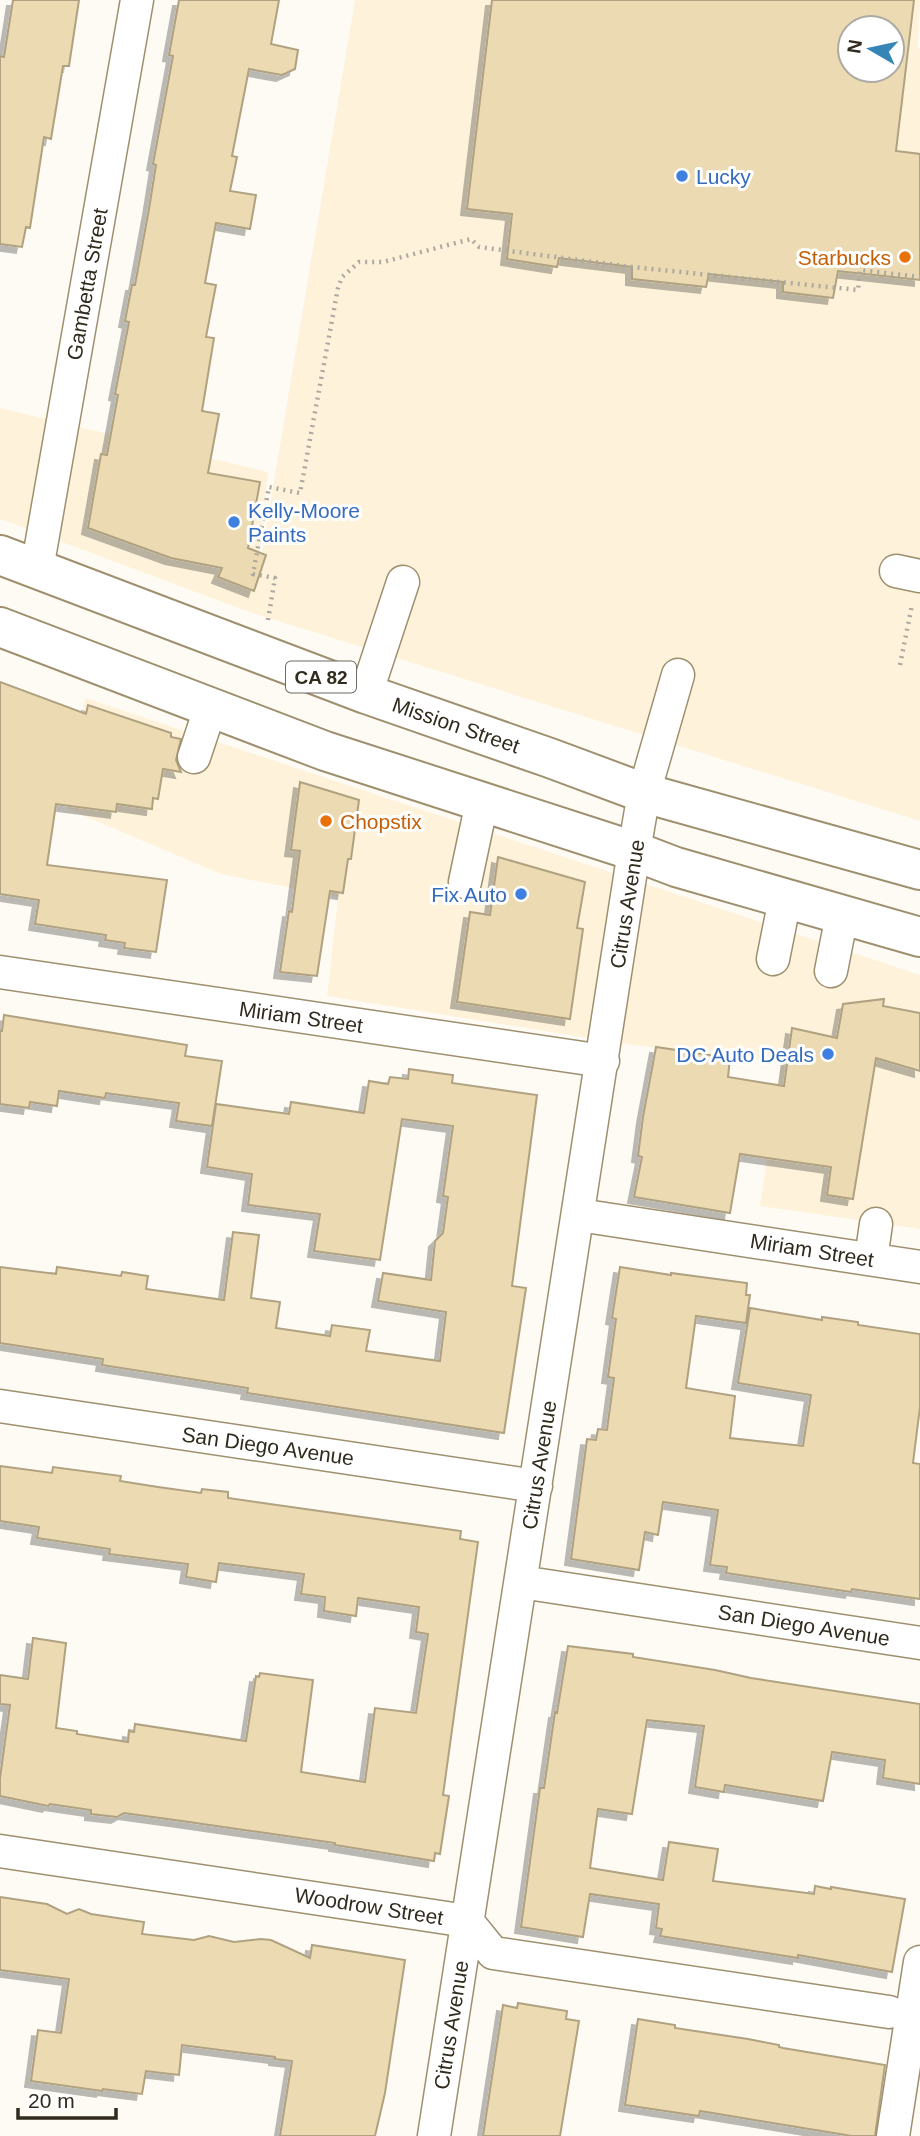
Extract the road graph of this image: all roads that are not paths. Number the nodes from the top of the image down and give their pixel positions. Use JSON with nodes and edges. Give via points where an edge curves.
{"nodes":[{"id":1,"x":137,"y":0,"type":"edge"},
{"id":2,"x":0,"y":555,"type":"edge"},
{"id":3,"x":37,"y":569,"type":"junction"},
{"id":4,"x":403,"y":582,"type":"dead end"},
{"id":5,"x":0,"y":627,"type":"edge"},
{"id":6,"x":678,"y":675,"type":"dead end"},
{"id":7,"x":366,"y":694,"type":"junction"},
{"id":8,"x":210,"y":709,"type":"junction"},
{"id":9,"x":194,"y":757,"type":"dead end"},
{"id":10,"x":644,"y":793,"type":"junction"},
{"id":11,"x":482,"y":802,"type":"junction"},
{"id":12,"x":634,"y":851,"type":"junction"},
{"id":13,"x":920,"y":870,"type":"edge"},
{"id":14,"x":465,"y":881,"type":"dead end"},
{"id":15,"x":785,"y":899,"type":"junction"},
{"id":16,"x":842,"y":915,"type":"junction"},
{"id":17,"x":920,"y":937,"type":"edge"},
{"id":18,"x":773,"y":960,"type":"dead end"},
{"id":19,"x":831,"y":971,"type":"dead end"},
{"id":20,"x":0,"y":972,"type":"edge"},
{"id":21,"x":603,"y":1061,"type":"junction"},
{"id":22,"x":579,"y":1215,"type":"junction"},
{"id":23,"x":876,"y":1224,"type":"dead end"},
{"id":24,"x":871,"y":1259,"type":"junction"},
{"id":25,"x":920,"y":1267,"type":"edge"},
{"id":26,"x":0,"y":1406,"type":"edge"},
{"id":27,"x":536,"y":1486,"type":"junction"},
{"id":28,"x":521,"y":1582,"type":"junction"},
{"id":29,"x":920,"y":1643,"type":"edge"},
{"id":30,"x":0,"y":1851,"type":"edge"},
{"id":31,"x":467,"y":1921,"type":"junction"},
{"id":32,"x":920,"y":1962,"type":"edge"},
{"id":33,"x":889,"y":2012,"type":"dead end"},
{"id":34,"x":433,"y":2136,"type":"edge"},
{"id":35,"x":893,"y":2136,"type":"edge"}],
"edges":[{"from":1,"to":3,"type":"street","name":"Gambetta Street"},
{"from":2,"to":3,"type":"main road","name":"Mission Street","number":"CA 82"},
{"from":3,"to":7,"type":"main road","name":"Mission Street","number":"CA 82"},
{"from":4,"to":7,"type":"street"},
{"from":5,"to":8,"type":"main road"},
{"from":6,"to":10,"type":"street","name":"Citrus Avenue"},
{"from":7,"to":10,"type":"main road","name":"Mission Street","number":"CA 82"},
{"from":8,"to":9,"type":"street"},
{"from":8,"to":11,"type":"main road"},
{"from":10,"to":12,"type":"street","name":"Citrus Avenue"},
{"from":10,"to":13,"type":"main road","name":"Mission Street","number":"CA 82"},
{"from":11,"to":12,"type":"main road"},
{"from":11,"to":14,"type":"street"},
{"from":12,"to":15,"type":"main road"},
{"from":12,"to":21,"type":"street","name":"Citrus Avenue"},
{"from":15,"to":16,"type":"main road"},
{"from":15,"to":18,"type":"street"},
{"from":16,"to":17,"type":"main road"},
{"from":16,"to":19,"type":"street"},
{"from":20,"to":21,"type":"street","name":"Miriam Street"},
{"from":21,"to":22,"type":"street","name":"Citrus Avenue"},
{"from":22,"to":24,"type":"street","name":"Miriam Street","via":[[792,1235]]},
{"from":22,"to":27,"type":"street","name":"Citrus Avenue"},
{"from":23,"to":24,"type":"street"},
{"from":24,"to":25,"type":"street","name":"Miriam Street"},
{"from":26,"to":27,"type":"street","name":"San Diego Avenue"},
{"from":27,"to":28,"type":"street","name":"Citrus Avenue"},
{"from":28,"to":29,"type":"street","name":"San Diego Avenue"},
{"from":28,"to":31,"type":"street","name":"Citrus Avenue"},
{"from":30,"to":31,"type":"street","name":"Woodrow Street"},
{"from":31,"to":33,"type":"street","name":"Woodrow Street","via":[[493,1953]]},
{"from":31,"to":34,"type":"street","name":"Citrus Avenue"},
{"from":32,"to":35,"type":"street"}]}
